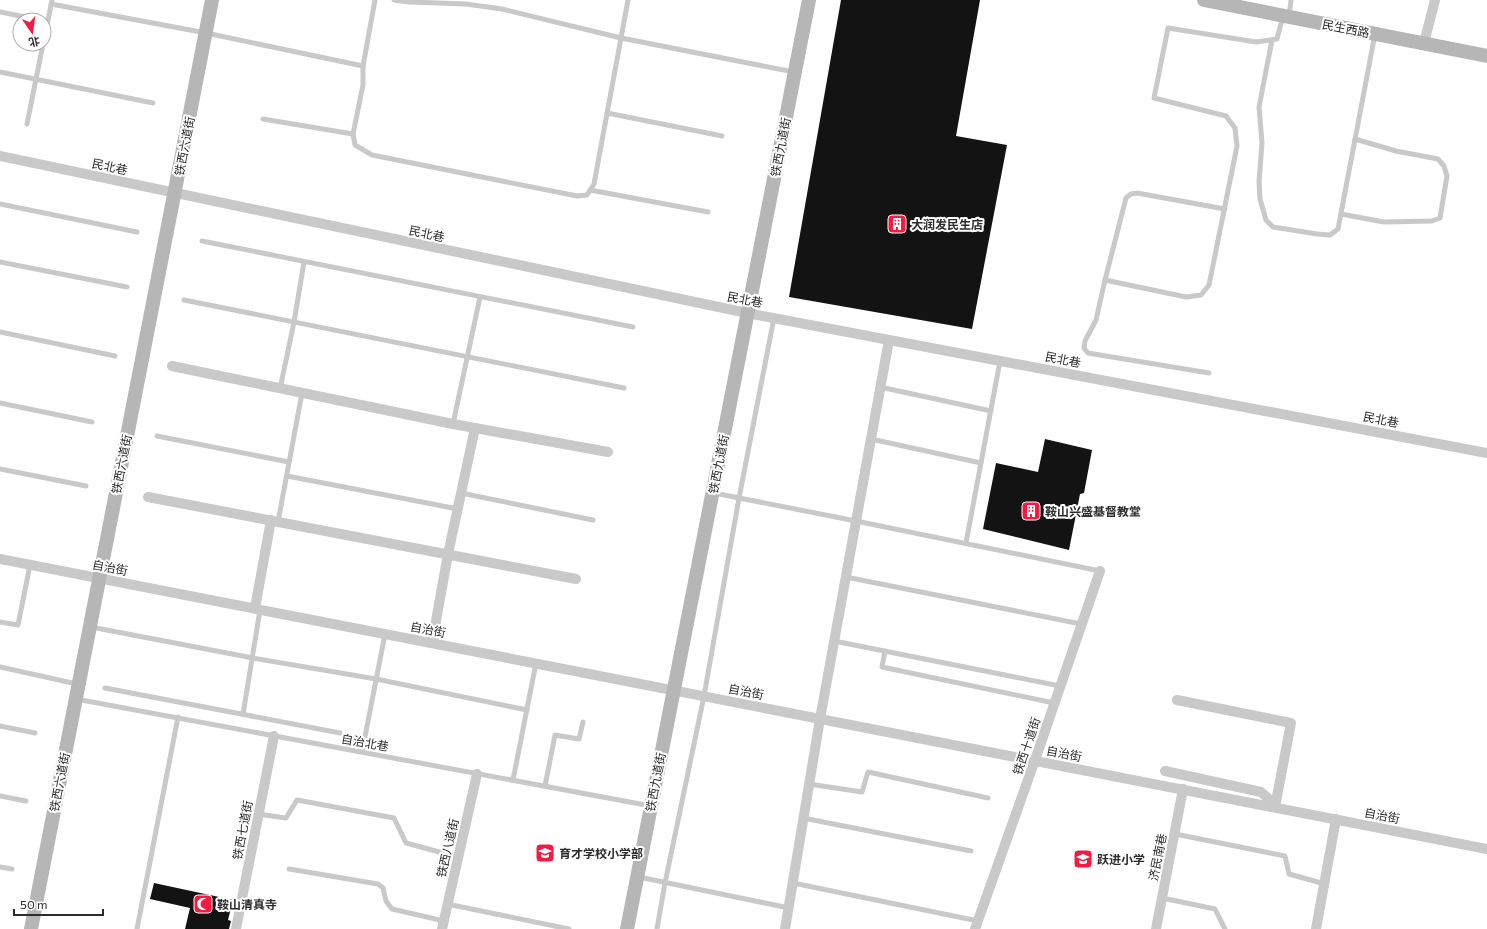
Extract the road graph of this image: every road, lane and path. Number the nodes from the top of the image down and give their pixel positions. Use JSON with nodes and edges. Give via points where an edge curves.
{"nodes":[{"id":1,"x":212,"y":0,"type":"edge"},
{"id":2,"x":375,"y":0,"type":"edge"},
{"id":3,"x":394,"y":0,"type":"edge"},
{"id":4,"x":628,"y":0,"type":"edge"},
{"id":5,"x":809,"y":0,"type":"edge"},
{"id":6,"x":1204,"y":0,"type":"edge"},
{"id":7,"x":1291,"y":0,"type":"edge"},
{"id":8,"x":1435,"y":0,"type":"edge"},
{"id":9,"x":52,"y":2,"type":"edge"},
{"id":10,"x":473,"y":3,"type":"edge"},
{"id":11,"x":0,"y":12,"type":"edge"},
{"id":12,"x":49,"y":12,"type":"edge"},
{"id":13,"x":12,"y":14,"type":"edge"},
{"id":14,"x":1286,"y":16,"type":"junction"},
{"id":15,"x":206,"y":33,"type":"junction"},
{"id":16,"x":1375,"y":34,"type":"junction"},
{"id":17,"x":621,"y":38,"type":"junction"},
{"id":18,"x":1272,"y":40,"type":"junction"},
{"id":19,"x":1424,"y":43,"type":"junction"},
{"id":20,"x":42,"y":52,"type":"edge"},
{"id":21,"x":1487,"y":56,"type":"edge"},
{"id":22,"x":363,"y":66,"type":"junction"},
{"id":23,"x":0,"y":72,"type":"edge"},
{"id":24,"x":795,"y":72,"type":"junction"},
{"id":25,"x":37,"y":78,"type":"junction"},
{"id":26,"x":153,"y":103,"type":"dead end"},
{"id":27,"x":607,"y":113,"type":"junction"},
{"id":28,"x":263,"y":119,"type":"dead end"},
{"id":29,"x":27,"y":124,"type":"dead end"},
{"id":30,"x":353,"y":134,"type":"junction"},
{"id":31,"x":722,"y":136,"type":"dead end"},
{"id":32,"x":1355,"y":139,"type":"junction"},
{"id":33,"x":0,"y":156,"type":"edge"},
{"id":34,"x":590,"y":190,"type":"junction"},
{"id":35,"x":174,"y":193,"type":"junction"},
{"id":36,"x":0,"y":204,"type":"edge"},
{"id":37,"x":1224,"y":209,"type":"junction"},
{"id":38,"x":708,"y":212,"type":"dead end"},
{"id":39,"x":1341,"y":214,"type":"junction"},
{"id":40,"x":137,"y":232,"type":"dead end"},
{"id":41,"x":202,"y":241,"type":"dead end"},
{"id":42,"x":0,"y":262,"type":"edge"},
{"id":43,"x":304,"y":262,"type":"junction"},
{"id":44,"x":1105,"y":280,"type":"junction"},
{"id":45,"x":127,"y":286,"type":"dead end"},
{"id":46,"x":480,"y":297,"type":"junction"},
{"id":47,"x":184,"y":300,"type":"dead end"},
{"id":48,"x":748,"y":313,"type":"junction"},
{"id":49,"x":774,"y":318,"type":"junction"},
{"id":50,"x":294,"y":322,"type":"junction"},
{"id":51,"x":633,"y":327,"type":"dead end"},
{"id":52,"x":0,"y":332,"type":"edge"},
{"id":53,"x":889,"y":340,"type":"junction"},
{"id":54,"x":115,"y":356,"type":"dead end"},
{"id":55,"x":467,"y":356,"type":"junction"},
{"id":56,"x":1000,"y":361,"type":"junction"},
{"id":57,"x":172,"y":366,"type":"dead end"},
{"id":58,"x":1209,"y":374,"type":"dead end"},
{"id":59,"x":880,"y":387,"type":"junction"},
{"id":60,"x":624,"y":388,"type":"dead end"},
{"id":61,"x":280,"y":389,"type":"junction"},
{"id":62,"x":302,"y":394,"type":"junction"},
{"id":63,"x":0,"y":403,"type":"edge"},
{"id":64,"x":991,"y":411,"type":"junction"},
{"id":65,"x":92,"y":422,"type":"dead end"},
{"id":66,"x":453,"y":424,"type":"junction"},
{"id":67,"x":475,"y":428,"type":"junction"},
{"id":68,"x":157,"y":436,"type":"dead end"},
{"id":69,"x":871,"y":439,"type":"junction"},
{"id":70,"x":608,"y":452,"type":"dead end"},
{"id":71,"x":1487,"y":453,"type":"edge"},
{"id":72,"x":289,"y":462,"type":"junction"},
{"id":73,"x":981,"y":463,"type":"junction"},
{"id":74,"x":0,"y":469,"type":"edge"},
{"id":75,"x":286,"y":476,"type":"junction"},
{"id":76,"x":86,"y":486,"type":"dead end"},
{"id":77,"x":462,"y":493,"type":"junction"},
{"id":78,"x":712,"y":493,"type":"junction"},
{"id":79,"x":148,"y":497,"type":"dead end"},
{"id":80,"x":739,"y":498,"type":"junction"},
{"id":81,"x":458,"y":509,"type":"junction"},
{"id":82,"x":593,"y":520,"type":"dead end"},
{"id":83,"x":856,"y":520,"type":"junction"},
{"id":84,"x":274,"y":521,"type":"junction"},
{"id":85,"x":966,"y":543,"type":"junction"},
{"id":86,"x":448,"y":554,"type":"junction"},
{"id":87,"x":0,"y":559,"type":"edge"},
{"id":88,"x":30,"y":565,"type":"junction"},
{"id":89,"x":1100,"y":571,"type":"joint"},
{"id":90,"x":846,"y":577,"type":"junction"},
{"id":91,"x":99,"y":578,"type":"junction"},
{"id":92,"x":576,"y":579,"type":"dead end"},
{"id":93,"x":258,"y":609,"type":"junction"},
{"id":94,"x":0,"y":622,"type":"edge"},
{"id":95,"x":1081,"y":624,"type":"junction"},
{"id":96,"x":89,"y":627,"type":"junction"},
{"id":97,"x":385,"y":634,"type":"junction"},
{"id":98,"x":834,"y":641,"type":"junction"},
{"id":99,"x":432,"y":643,"type":"junction"},
{"id":100,"x":885,"y":651,"type":"junction"},
{"id":101,"x":252,"y":658,"type":"junction"},
{"id":102,"x":536,"y":663,"type":"junction"},
{"id":103,"x":0,"y":667,"type":"edge"},
{"id":104,"x":376,"y":679,"type":"junction"},
{"id":105,"x":78,"y":684,"type":"junction"},
{"id":106,"x":1060,"y":686,"type":"junction"},
{"id":107,"x":105,"y":688,"type":"dead end"},
{"id":108,"x":673,"y":690,"type":"junction"},
{"id":109,"x":704,"y":696,"type":"junction"},
{"id":110,"x":76,"y":698,"type":"junction"},
{"id":111,"x":1177,"y":700,"type":"dead end"},
{"id":112,"x":1054,"y":703,"type":"junction"},
{"id":113,"x":526,"y":710,"type":"junction"},
{"id":114,"x":243,"y":714,"type":"junction"},
{"id":115,"x":178,"y":718,"type":"junction"},
{"id":116,"x":820,"y":718,"type":"junction"},
{"id":117,"x":583,"y":722,"type":"dead end"},
{"id":118,"x":0,"y":726,"type":"edge"},
{"id":119,"x":340,"y":732,"type":"dead end"},
{"id":120,"x":35,"y":733,"type":"dead end"},
{"id":121,"x":274,"y":736,"type":"junction"},
{"id":122,"x":362,"y":752,"type":"junction"},
{"id":123,"x":1035,"y":760,"type":"junction"},
{"id":124,"x":1165,"y":770,"type":"dead end"},
{"id":125,"x":477,"y":774,"type":"junction"},
{"id":126,"x":513,"y":780,"type":"junction"},
{"id":127,"x":809,"y":784,"type":"junction"},
{"id":128,"x":545,"y":786,"type":"junction"},
{"id":129,"x":1183,"y":789,"type":"junction"},
{"id":130,"x":0,"y":796,"type":"edge"},
{"id":131,"x":988,"y":798,"type":"dead end"},
{"id":132,"x":26,"y":801,"type":"dead end"},
{"id":133,"x":651,"y":806,"type":"junction"},
{"id":134,"x":1275,"y":806,"type":"junction"},
{"id":135,"x":258,"y":814,"type":"junction"},
{"id":136,"x":803,"y":818,"type":"junction"},
{"id":137,"x":1336,"y":819,"type":"junction"},
{"id":138,"x":1175,"y":834,"type":"junction"},
{"id":139,"x":1487,"y":848,"type":"edge"},
{"id":140,"x":971,"y":851,"type":"dead end"},
{"id":141,"x":458,"y":857,"type":"junction"},
{"id":142,"x":0,"y":867,"type":"edge"},
{"id":143,"x":12,"y":869,"type":"dead end"},
{"id":144,"x":289,"y":869,"type":"dead end"},
{"id":145,"x":637,"y":877,"type":"junction"},
{"id":146,"x":665,"y":883,"type":"junction"},
{"id":147,"x":793,"y":883,"type":"junction"},
{"id":148,"x":1324,"y":884,"type":"junction"},
{"id":149,"x":1162,"y":898,"type":"junction"},
{"id":150,"x":447,"y":904,"type":"junction"},
{"id":151,"x":789,"y":908,"type":"junction"},
{"id":152,"x":443,"y":925,"type":"edge"},
{"id":153,"x":977,"y":925,"type":"edge"},
{"id":154,"x":31,"y":929,"type":"edge"},
{"id":155,"x":137,"y":929,"type":"edge"},
{"id":156,"x":236,"y":929,"type":"edge"},
{"id":157,"x":569,"y":929,"type":"edge"},
{"id":158,"x":627,"y":929,"type":"edge"},
{"id":159,"x":657,"y":929,"type":"edge"},
{"id":160,"x":785,"y":929,"type":"edge"},
{"id":161,"x":1156,"y":929,"type":"edge"},
{"id":162,"x":1225,"y":929,"type":"edge"},
{"id":163,"x":1316,"y":929,"type":"edge"}],
"edges":[{"from":1,"to":15,"type":"main road","name":"铁西六道街"},
{"from":2,"to":22,"type":"lane"},
{"from":3,"to":10,"type":"lane"},
{"from":4,"to":17,"type":"lane"},
{"from":5,"to":24,"type":"main road","name":"铁西九道街"},
{"from":6,"to":14,"type":"main road","name":"民生西路"},
{"from":7,"to":14,"type":"lane"},
{"from":8,"to":19,"type":"street"},
{"from":9,"to":12,"type":"lane"},
{"from":9,"to":15,"type":"lane"},
{"from":10,"to":17,"type":"lane"},
{"from":11,"to":13,"type":"lane"},
{"from":14,"to":16,"type":"main road","name":"民生西路"},
{"from":14,"to":18,"type":"lane","via":[[1277,39]]},
{"from":15,"to":22,"type":"lane"},
{"from":15,"to":35,"type":"main road","name":"铁西六道街"},
{"from":16,"to":19,"type":"main road","name":"民生西路"},
{"from":16,"to":32,"type":"lane"},
{"from":17,"to":24,"type":"lane"},
{"from":17,"to":27,"type":"lane"},
{"from":18,"to":37,"type":"lane","via":[[1256,42],[1168,28],[1154,98],[1226,116],[1235,128],[1237,146]]},
{"from":18,"to":39,"type":"lane","via":[[1260,107],[1262,143],[1259,182],[1260,199],[1266,220],[1272,227],[1330,235],[1338,229]]},
{"from":19,"to":21,"type":"main road","name":"民生西路"},
{"from":20,"to":25,"type":"lane"},
{"from":22,"to":30,"type":"lane","via":[[363,85]]},
{"from":23,"to":25,"type":"lane"},
{"from":24,"to":48,"type":"main road","name":"铁西九道街"},
{"from":25,"to":26,"type":"lane"},
{"from":25,"to":29,"type":"lane"},
{"from":27,"to":31,"type":"lane"},
{"from":27,"to":34,"type":"lane","via":[[594,184]]},
{"from":28,"to":30,"type":"lane"},
{"from":30,"to":34,"type":"lane","via":[[355,144],[372,155],[577,196],[587,195]]},
{"from":32,"to":39,"type":"lane"},
{"from":32,"to":39,"type":"lane","via":[[1396,151],[1438,159],[1444,166],[1447,176],[1440,218],[1432,221],[1384,222]]},
{"from":33,"to":35,"type":"street","name":"民北巷"},
{"from":34,"to":38,"type":"lane"},
{"from":35,"to":48,"type":"street","name":"民北巷"},
{"from":35,"to":91,"type":"main road","name":"铁西六道街"},
{"from":36,"to":40,"type":"lane"},
{"from":37,"to":44,"type":"lane","via":[[1131,194],[1126,198]]},
{"from":37,"to":44,"type":"lane","via":[[1209,285],[1201,295],[1186,297]]},
{"from":41,"to":43,"type":"lane"},
{"from":42,"to":45,"type":"lane"},
{"from":43,"to":46,"type":"lane"},
{"from":43,"to":50,"type":"lane"},
{"from":44,"to":58,"type":"lane","via":[[1096,320],[1085,341],[1084,348],[1088,353]]},
{"from":46,"to":51,"type":"lane"},
{"from":46,"to":55,"type":"lane"},
{"from":47,"to":50,"type":"lane"},
{"from":48,"to":49,"type":"street","name":"民北巷"},
{"from":48,"to":78,"type":"main road","name":"铁西九道街"},
{"from":49,"to":53,"type":"street","name":"民北巷"},
{"from":49,"to":80,"type":"lane"},
{"from":50,"to":55,"type":"lane"},
{"from":50,"to":61,"type":"lane"},
{"from":52,"to":54,"type":"lane"},
{"from":53,"to":56,"type":"street","name":"民北巷"},
{"from":53,"to":59,"type":"street"},
{"from":55,"to":60,"type":"lane"},
{"from":55,"to":66,"type":"lane"},
{"from":56,"to":64,"type":"lane"},
{"from":56,"to":71,"type":"street","name":"民北巷"},
{"from":57,"to":61,"type":"street"},
{"from":59,"to":64,"type":"lane"},
{"from":59,"to":69,"type":"street"},
{"from":61,"to":62,"type":"street"},
{"from":62,"to":66,"type":"street"},
{"from":62,"to":72,"type":"lane"},
{"from":63,"to":65,"type":"lane"},
{"from":64,"to":73,"type":"lane"},
{"from":66,"to":67,"type":"street"},
{"from":67,"to":70,"type":"street"},
{"from":67,"to":77,"type":"street"},
{"from":68,"to":72,"type":"lane"},
{"from":69,"to":73,"type":"lane"},
{"from":69,"to":83,"type":"street"},
{"from":72,"to":75,"type":"lane"},
{"from":73,"to":85,"type":"lane"},
{"from":74,"to":76,"type":"lane"},
{"from":75,"to":81,"type":"lane"},
{"from":75,"to":84,"type":"lane"},
{"from":77,"to":81,"type":"street"},
{"from":77,"to":82,"type":"lane"},
{"from":78,"to":80,"type":"lane"},
{"from":78,"to":108,"type":"main road","name":"铁西九道街"},
{"from":79,"to":84,"type":"street"},
{"from":80,"to":83,"type":"lane"},
{"from":80,"to":109,"type":"lane"},
{"from":81,"to":86,"type":"street"},
{"from":83,"to":85,"type":"lane"},
{"from":83,"to":90,"type":"street"},
{"from":84,"to":86,"type":"street"},
{"from":84,"to":93,"type":"street"},
{"from":85,"to":89,"type":"lane"},
{"from":86,"to":92,"type":"street"},
{"from":86,"to":99,"type":"street"},
{"from":87,"to":88,"type":"street","name":"自治街"},
{"from":88,"to":91,"type":"street","name":"自治街"},
{"from":88,"to":94,"type":"lane","via":[[18,625]]},
{"from":89,"to":95,"type":"street","name":"铁西十道街"},
{"from":90,"to":95,"type":"lane"},
{"from":90,"to":98,"type":"street"},
{"from":91,"to":93,"type":"street","name":"自治街"},
{"from":91,"to":96,"type":"main road","name":"铁西六道街"},
{"from":93,"to":97,"type":"street","name":"自治街"},
{"from":93,"to":101,"type":"lane"},
{"from":95,"to":106,"type":"street","name":"铁西十道街"},
{"from":96,"to":101,"type":"lane"},
{"from":96,"to":105,"type":"main road","name":"铁西六道街"},
{"from":97,"to":99,"type":"street","name":"自治街"},
{"from":97,"to":104,"type":"lane"},
{"from":98,"to":100,"type":"lane"},
{"from":98,"to":116,"type":"street"},
{"from":99,"to":102,"type":"street","name":"自治街"},
{"from":100,"to":106,"type":"lane"},
{"from":100,"to":112,"type":"lane","via":[[882,667]]},
{"from":101,"to":104,"type":"lane"},
{"from":101,"to":114,"type":"lane"},
{"from":102,"to":108,"type":"street","name":"自治街"},
{"from":102,"to":113,"type":"lane"},
{"from":103,"to":105,"type":"lane"},
{"from":104,"to":113,"type":"lane"},
{"from":104,"to":122,"type":"lane"},
{"from":105,"to":110,"type":"main road","name":"铁西六道街"},
{"from":106,"to":112,"type":"street","name":"铁西十道街"},
{"from":107,"to":114,"type":"lane"},
{"from":108,"to":109,"type":"street","name":"自治街"},
{"from":108,"to":133,"type":"main road","name":"铁西九道街"},
{"from":109,"to":116,"type":"street","name":"自治街"},
{"from":109,"to":146,"type":"lane"},
{"from":110,"to":115,"type":"lane","name":"自治北巷"},
{"from":110,"to":154,"type":"main road","name":"铁西六道街"},
{"from":111,"to":134,"type":"street","via":[[1291,723]]},
{"from":112,"to":123,"type":"street","name":"铁西十道街"},
{"from":113,"to":126,"type":"lane"},
{"from":114,"to":119,"type":"lane"},
{"from":115,"to":121,"type":"lane","name":"自治北巷"},
{"from":115,"to":155,"type":"lane"},
{"from":116,"to":123,"type":"street","name":"自治街"},
{"from":116,"to":127,"type":"street"},
{"from":117,"to":128,"type":"lane","via":[[579,739],[555,735]]},
{"from":118,"to":120,"type":"lane"},
{"from":121,"to":122,"type":"lane","name":"自治北巷"},
{"from":121,"to":135,"type":"street","name":"铁西七道街"},
{"from":122,"to":125,"type":"lane","name":"自治北巷"},
{"from":123,"to":129,"type":"street","name":"自治街"},
{"from":123,"to":153,"type":"street","name":"铁西十道街"},
{"from":124,"to":134,"type":"street","via":[[1261,792]]},
{"from":125,"to":126,"type":"lane","name":"自治北巷"},
{"from":125,"to":141,"type":"street","name":"铁西八道街"},
{"from":126,"to":128,"type":"lane","name":"自治北巷"},
{"from":127,"to":131,"type":"lane","via":[[862,792],[868,772]]},
{"from":127,"to":136,"type":"street"},
{"from":128,"to":133,"type":"lane","name":"自治北巷"},
{"from":129,"to":134,"type":"street","name":"自治街"},
{"from":129,"to":138,"type":"street","name":"济民南巷"},
{"from":130,"to":132,"type":"lane"},
{"from":133,"to":145,"type":"main road","name":"铁西九道街"},
{"from":134,"to":137,"type":"street","name":"自治街"},
{"from":135,"to":141,"type":"lane","via":[[286,818],[297,800],[394,818],[406,843]]},
{"from":135,"to":156,"type":"street","name":"铁西七道街"},
{"from":136,"to":140,"type":"lane"},
{"from":136,"to":147,"type":"street"},
{"from":137,"to":139,"type":"street","name":"自治街"},
{"from":137,"to":148,"type":"street"},
{"from":138,"to":148,"type":"lane","via":[[1284,856],[1289,874]]},
{"from":138,"to":149,"type":"street","name":"济民南巷"},
{"from":141,"to":150,"type":"street","name":"铁西八道街"},
{"from":142,"to":143,"type":"lane"},
{"from":144,"to":152,"type":"lane","via":[[378,884],[383,888],[386,901],[392,909]]},
{"from":145,"to":146,"type":"lane"},
{"from":145,"to":158,"type":"main road","name":"铁西九道街"},
{"from":146,"to":151,"type":"lane"},
{"from":146,"to":159,"type":"lane"},
{"from":147,"to":151,"type":"street"},
{"from":147,"to":153,"type":"lane"},
{"from":148,"to":163,"type":"street"},
{"from":149,"to":161,"type":"street","name":"济民南巷"},
{"from":149,"to":162,"type":"lane","via":[[1215,909]]},
{"from":150,"to":152,"type":"street","name":"铁西八道街"},
{"from":150,"to":157,"type":"lane"},
{"from":151,"to":160,"type":"street"}]}
